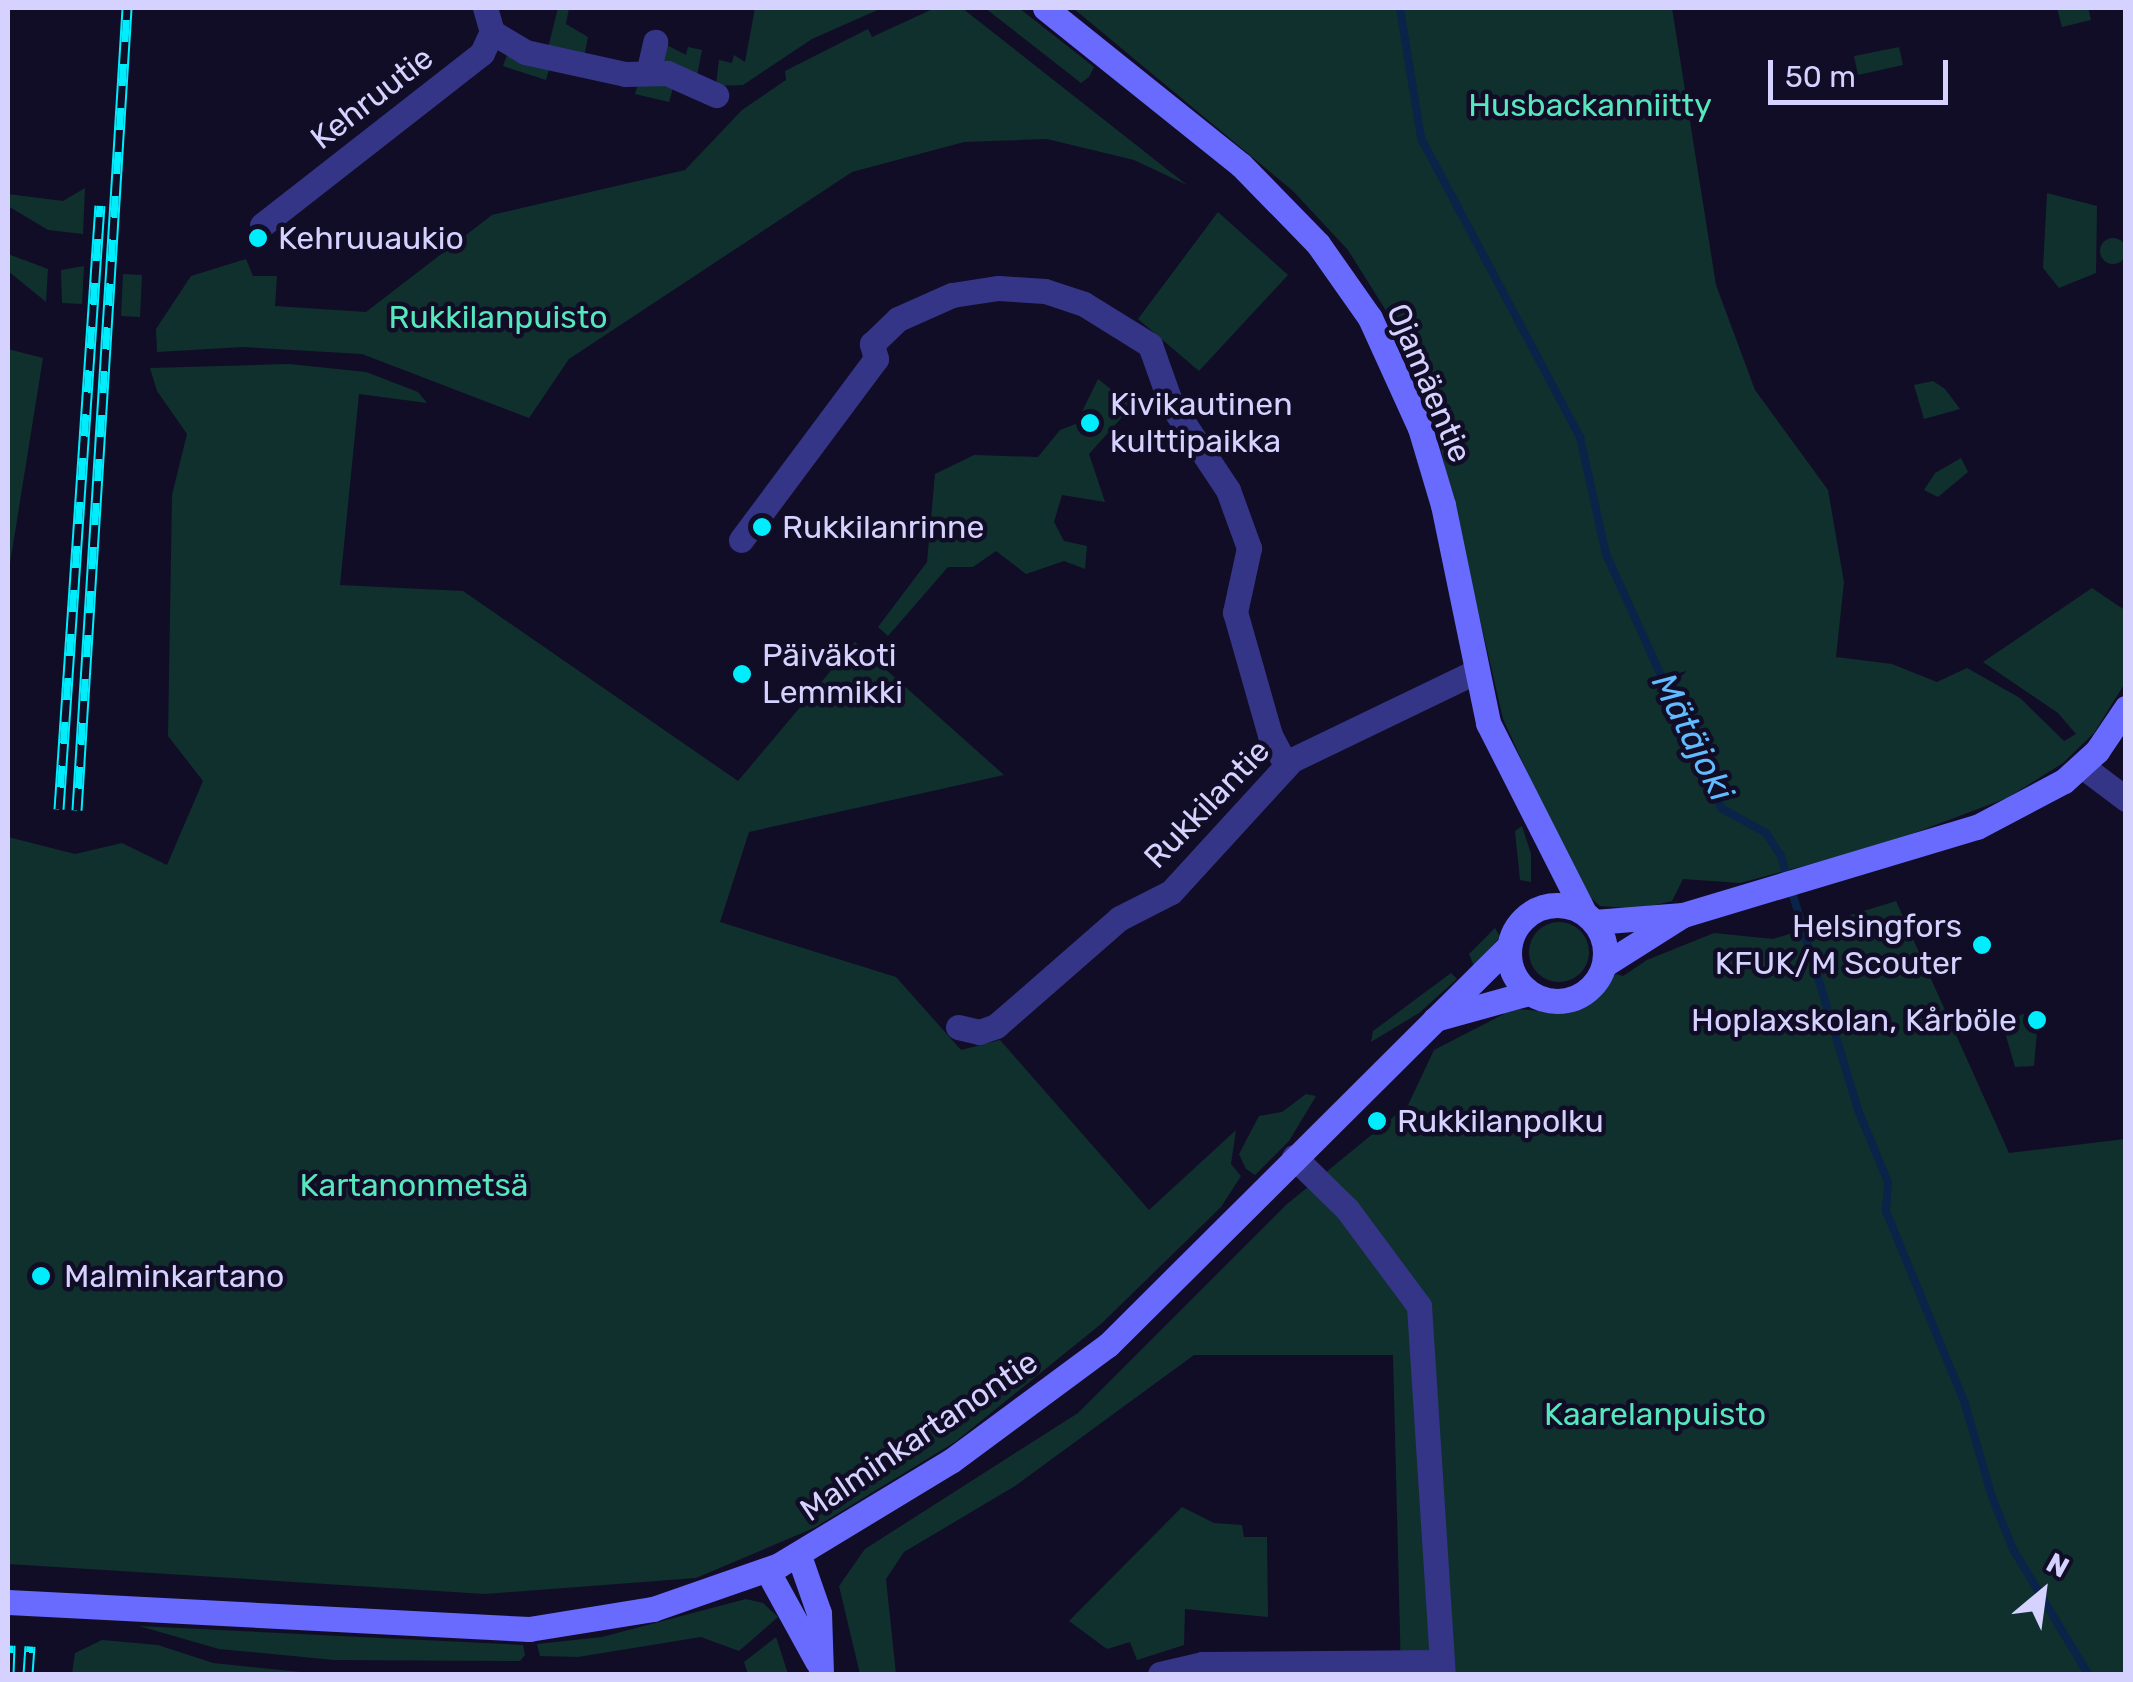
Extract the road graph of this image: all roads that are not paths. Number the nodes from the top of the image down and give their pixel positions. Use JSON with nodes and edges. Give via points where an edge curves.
{"nodes":[{"id":1,"x":1046,"y":8,"type":"edge"},
{"id":2,"x":488,"y":20,"type":"edge"},
{"id":3,"x":655,"y":42,"type":"dead end"},
{"id":4,"x":648,"y":69,"type":"junction"},
{"id":5,"x":716,"y":95,"type":"dead end"},
{"id":6,"x":262,"y":225,"type":"dead end"},
{"id":7,"x":742,"y":540,"type":"dead end"},
{"id":8,"x":1473,"y":673,"type":"junction"},
{"id":9,"x":2126,"y":708,"type":"edge"},
{"id":10,"x":1286,"y":765,"type":"junction"},
{"id":11,"x":2082,"y":766,"type":"junction"},
{"id":12,"x":2126,"y":798,"type":"edge"},
{"id":13,"x":1542,"y":836,"type":"junction"},
{"id":14,"x":1534,"y":910,"type":"junction"},
{"id":15,"x":1683,"y":915,"type":"junction"},
{"id":16,"x":1589,"y":917,"type":"junction"},
{"id":17,"x":1509,"y":946,"type":"junction"},
{"id":18,"x":1604,"y":965,"type":"junction"},
{"id":19,"x":1529,"y":993,"type":"junction"},
{"id":20,"x":1435,"y":1019,"type":"junction"},
{"id":21,"x":958,"y":1027,"type":"dead end"},
{"id":22,"x":1294,"y":1158,"type":"junction"},
{"id":23,"x":798,"y":1556,"type":"junction"},
{"id":24,"x":766,"y":1570,"type":"junction"},
{"id":25,"x":8,"y":1602,"type":"edge"},
{"id":26,"x":819,"y":1668,"type":"edge"},
{"id":27,"x":1441,"y":1668,"type":"edge"},
{"id":28,"x":1160,"y":1674,"type":"edge"}],
"edges":[{"from":1,"to":8,"type":"main road","name":"Ojamäentie","via":[[1288,211],[1370,318],[1420,428],[1443,505]]},
{"from":2,"to":4,"type":"street","via":[[525,52],[585,73]]},
{"from":2,"to":6,"type":"street","name":"Kehruutie","via":[[482,53]]},
{"from":3,"to":4,"type":"street"},
{"from":4,"to":5,"type":"street"},
{"from":7,"to":10,"type":"street","via":[[876,359],[872,344],[898,320],[952,295],[998,288],[1045,291],[1084,304],[1150,345],[1171,404],[1234,505],[1248,548],[1235,612],[1270,735]]},
{"from":8,"to":10,"type":"street","name":"Rukkilantie"},
{"from":8,"to":13,"type":"main road","name":"Ojamäentie","via":[[1488,723]]},
{"from":9,"to":11,"type":"main road"},
{"from":10,"to":21,"type":"street","name":"Rukkilantie","via":[[1171,892],[1120,918],[996,1026],[979,1032]]},
{"from":11,"to":12,"type":"street"},
{"from":11,"to":15,"type":"main road","via":[[2024,806],[1849,870]]},
{"from":13,"to":14,"type":"main road","name":"Ojamäentie","via":[[1545,865]]},
{"from":13,"to":16,"type":"main road","name":"Ojamäentie"},
{"from":14,"to":16,"type":"main road","via":[[1560,904]]},
{"from":14,"to":17,"type":"main road","via":[[1517,925]]},
{"from":15,"to":16,"type":"main road"},
{"from":15,"to":18,"type":"main road"},
{"from":16,"to":18,"type":"main road","via":[[1602,934]]},
{"from":17,"to":19,"type":"main road","via":[[1511,967]]},
{"from":17,"to":20,"type":"main road","name":"Malminkartanontie"},
{"from":18,"to":19,"type":"main road","via":[[1580,996],[1554,1001]]},
{"from":19,"to":20,"type":"main road","name":"Malminkartanontie"},
{"from":20,"to":22,"type":"main road","name":"Malminkartanontie"},
{"from":22,"to":23,"type":"main road","name":"Malminkartanontie","via":[[1108,1345],[951,1461]]},
{"from":22,"to":27,"type":"street","via":[[1348,1209],[1419,1306]]},
{"from":23,"to":24,"type":"main road","name":"Malminkartanontie"},
{"from":23,"to":26,"type":"main road","via":[[819,1613]]},
{"from":24,"to":25,"type":"main road","name":"Malminkartanontie","via":[[653,1609],[529,1629]]},
{"from":24,"to":26,"type":"main road"},
{"from":27,"to":28,"type":"street","via":[[1202,1664]]}]}
